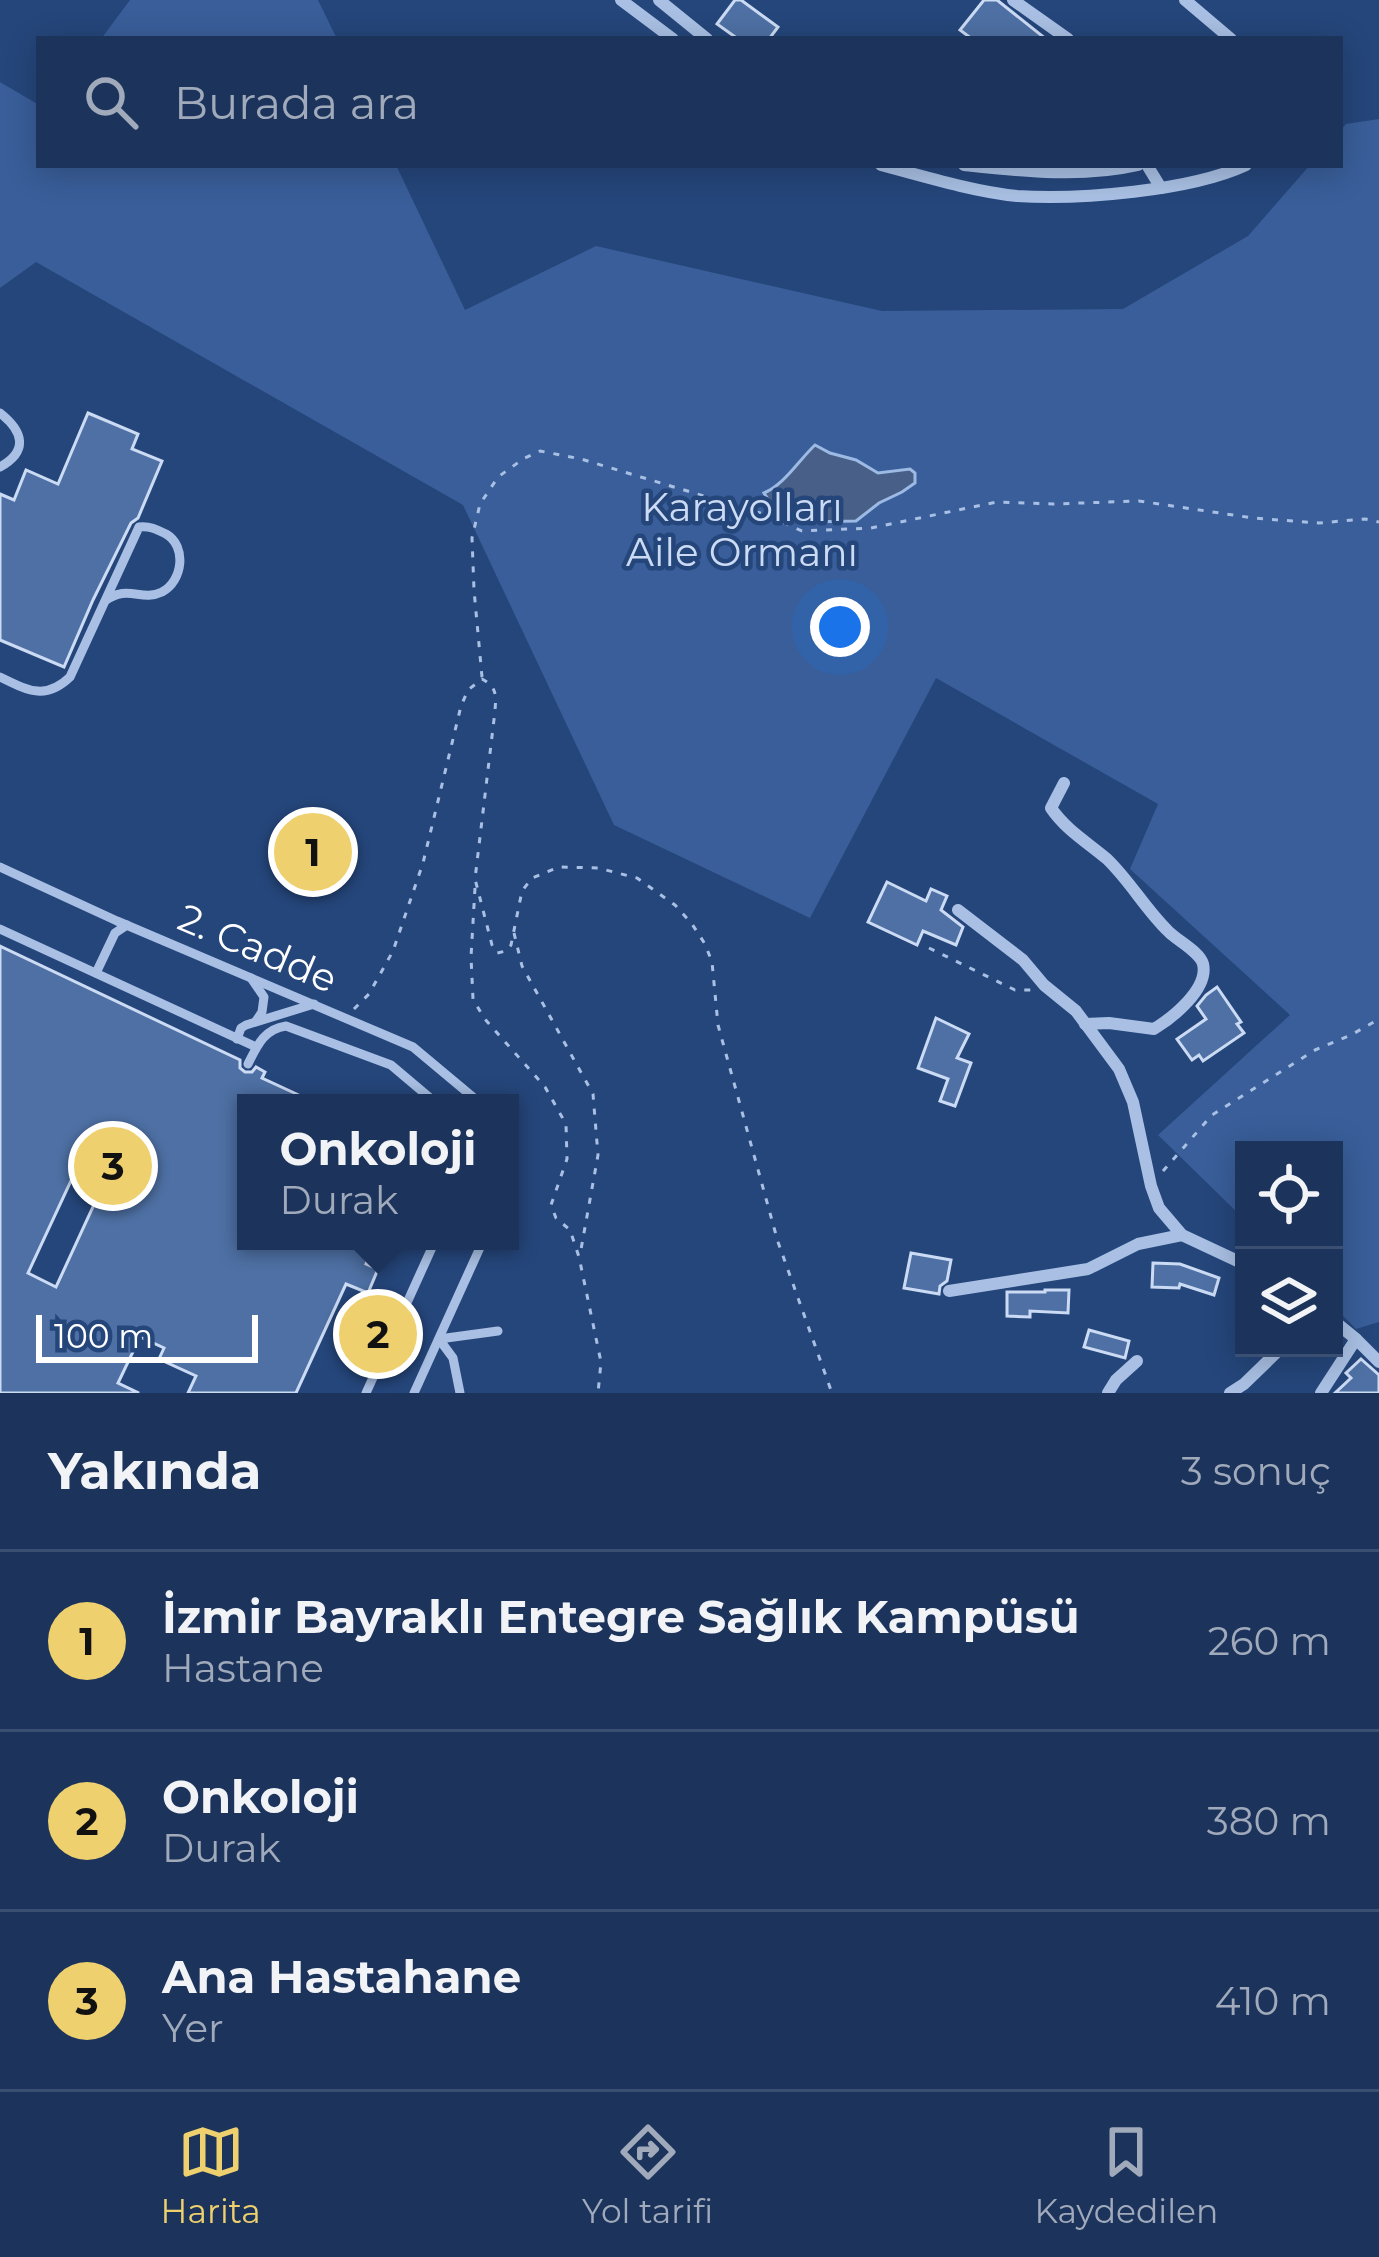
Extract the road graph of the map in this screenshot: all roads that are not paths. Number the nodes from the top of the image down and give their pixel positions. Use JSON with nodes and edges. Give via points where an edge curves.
{"nodes":[{"id":1,"x":621,"y":0,"type":"edge"},
{"id":2,"x":659,"y":0,"type":"edge"},
{"id":3,"x":1013,"y":0,"type":"edge"},
{"id":4,"x":1185,"y":0,"type":"edge"},
{"id":5,"x":669,"y":36,"type":"edge"},
{"id":6,"x":703,"y":36,"type":"edge"},
{"id":7,"x":1064,"y":36,"type":"edge"},
{"id":8,"x":1227,"y":36,"type":"edge"},
{"id":9,"x":894,"y":168,"type":"edge"},
{"id":10,"x":1006,"y":168,"type":"edge"},
{"id":11,"x":1126,"y":168,"type":"edge"},
{"id":12,"x":1144,"y":168,"type":"edge"},
{"id":13,"x":1233,"y":168,"type":"edge"},
{"id":14,"x":1161,"y":188,"type":"junction"},
{"id":15,"x":0,"y":413,"type":"edge"},
{"id":16,"x":0,"y":466,"type":"edge"},
{"id":17,"x":105,"y":601,"type":"junction"},
{"id":18,"x":0,"y":677,"type":"edge"},
{"id":19,"x":1064,"y":784,"type":"dead end"},
{"id":20,"x":0,"y":867,"type":"edge"},
{"id":21,"x":958,"y":910,"type":"dead end"},
{"id":22,"x":127,"y":925,"type":"junction"},
{"id":23,"x":0,"y":928,"type":"edge"},
{"id":24,"x":97,"y":974,"type":"junction"},
{"id":25,"x":251,"y":978,"type":"junction"},
{"id":26,"x":314,"y":1004,"type":"junction"},
{"id":27,"x":256,"y":1021,"type":"junction"},
{"id":28,"x":1084,"y":1024,"type":"junction"},
{"id":29,"x":237,"y":1039,"type":"junction"},
{"id":30,"x":256,"y":1047,"type":"junction"},
{"id":31,"x":248,"y":1064,"type":"dead end"},
{"id":32,"x":425,"y":1094,"type":"edge"},
{"id":33,"x":469,"y":1094,"type":"edge"},
{"id":34,"x":1182,"y":1235,"type":"junction"},
{"id":35,"x":431,"y":1250,"type":"edge"},
{"id":36,"x":479,"y":1250,"type":"edge"},
{"id":37,"x":1235,"y":1260,"type":"edge"},
{"id":38,"x":949,"y":1291,"type":"dead end"},
{"id":39,"x":1343,"y":1328,"type":"edge"},
{"id":40,"x":498,"y":1330,"type":"dead end"},
{"id":41,"x":439,"y":1339,"type":"junction"},
{"id":42,"x":1357,"y":1339,"type":"junction"},
{"id":43,"x":1272,"y":1357,"type":"edge"},
{"id":44,"x":1137,"y":1361,"type":"dead end"},
{"id":45,"x":1379,"y":1362,"type":"edge"},
{"id":46,"x":366,"y":1393,"type":"edge"},
{"id":47,"x":414,"y":1393,"type":"edge"},
{"id":48,"x":460,"y":1393,"type":"edge"},
{"id":49,"x":1108,"y":1393,"type":"edge"},
{"id":50,"x":1230,"y":1393,"type":"edge"},
{"id":51,"x":1321,"y":1393,"type":"edge"}],
"edges":[{"from":1,"to":5,"type":"street"},
{"from":2,"to":6,"type":"street"},
{"from":3,"to":7,"type":"street"},
{"from":4,"to":8,"type":"street"},
{"from":9,"to":14,"type":"street","via":[[1013,196]]},
{"from":10,"to":11,"type":"street"},
{"from":12,"to":14,"type":"street"},
{"from":13,"to":14,"type":"street"},
{"from":15,"to":16,"type":"lane","via":[[14,426],[19,448]]},
{"from":17,"to":17,"type":"lane","via":[[123,592],[162,592],[181,558],[174,539],[139,527]]},
{"from":17,"to":18,"type":"lane","via":[[62,685],[32,692]]},
{"from":19,"to":28,"type":"street","via":[[1051,808],[1062,825],[1109,861],[1204,968],[1199,986],[1154,1029]]},
{"from":20,"to":22,"type":"lane","name":"2. Cadde"},
{"from":21,"to":28,"type":"street","via":[[1023,960]]},
{"from":22,"to":24,"type":"lane","via":[[115,933]]},
{"from":22,"to":25,"type":"lane","name":"2. Cadde"},
{"from":23,"to":24,"type":"lane"},
{"from":24,"to":29,"type":"lane"},
{"from":25,"to":26,"type":"lane","name":"2. Cadde"},
{"from":25,"to":27,"type":"lane","via":[[264,997]]},
{"from":26,"to":27,"type":"lane"},
{"from":26,"to":33,"type":"lane","name":"2. Cadde","via":[[413,1047]]},
{"from":27,"to":29,"type":"lane"},
{"from":28,"to":34,"type":"street","via":[[1118,1069],[1151,1186]]},
{"from":29,"to":30,"type":"lane"},
{"from":30,"to":31,"type":"lane"},
{"from":30,"to":32,"type":"lane","via":[[286,1026],[391,1065]]},
{"from":34,"to":37,"type":"street"},
{"from":34,"to":38,"type":"street","via":[[1138,1244],[1088,1269]]},
{"from":35,"to":46,"type":"lane"},
{"from":36,"to":41,"type":"lane"},
{"from":39,"to":42,"type":"street"},
{"from":40,"to":41,"type":"lane"},
{"from":41,"to":47,"type":"lane"},
{"from":41,"to":48,"type":"lane","via":[[453,1358]]},
{"from":42,"to":45,"type":"street"},
{"from":42,"to":51,"type":"street"},
{"from":43,"to":50,"type":"street"},
{"from":44,"to":49,"type":"street"}]}
